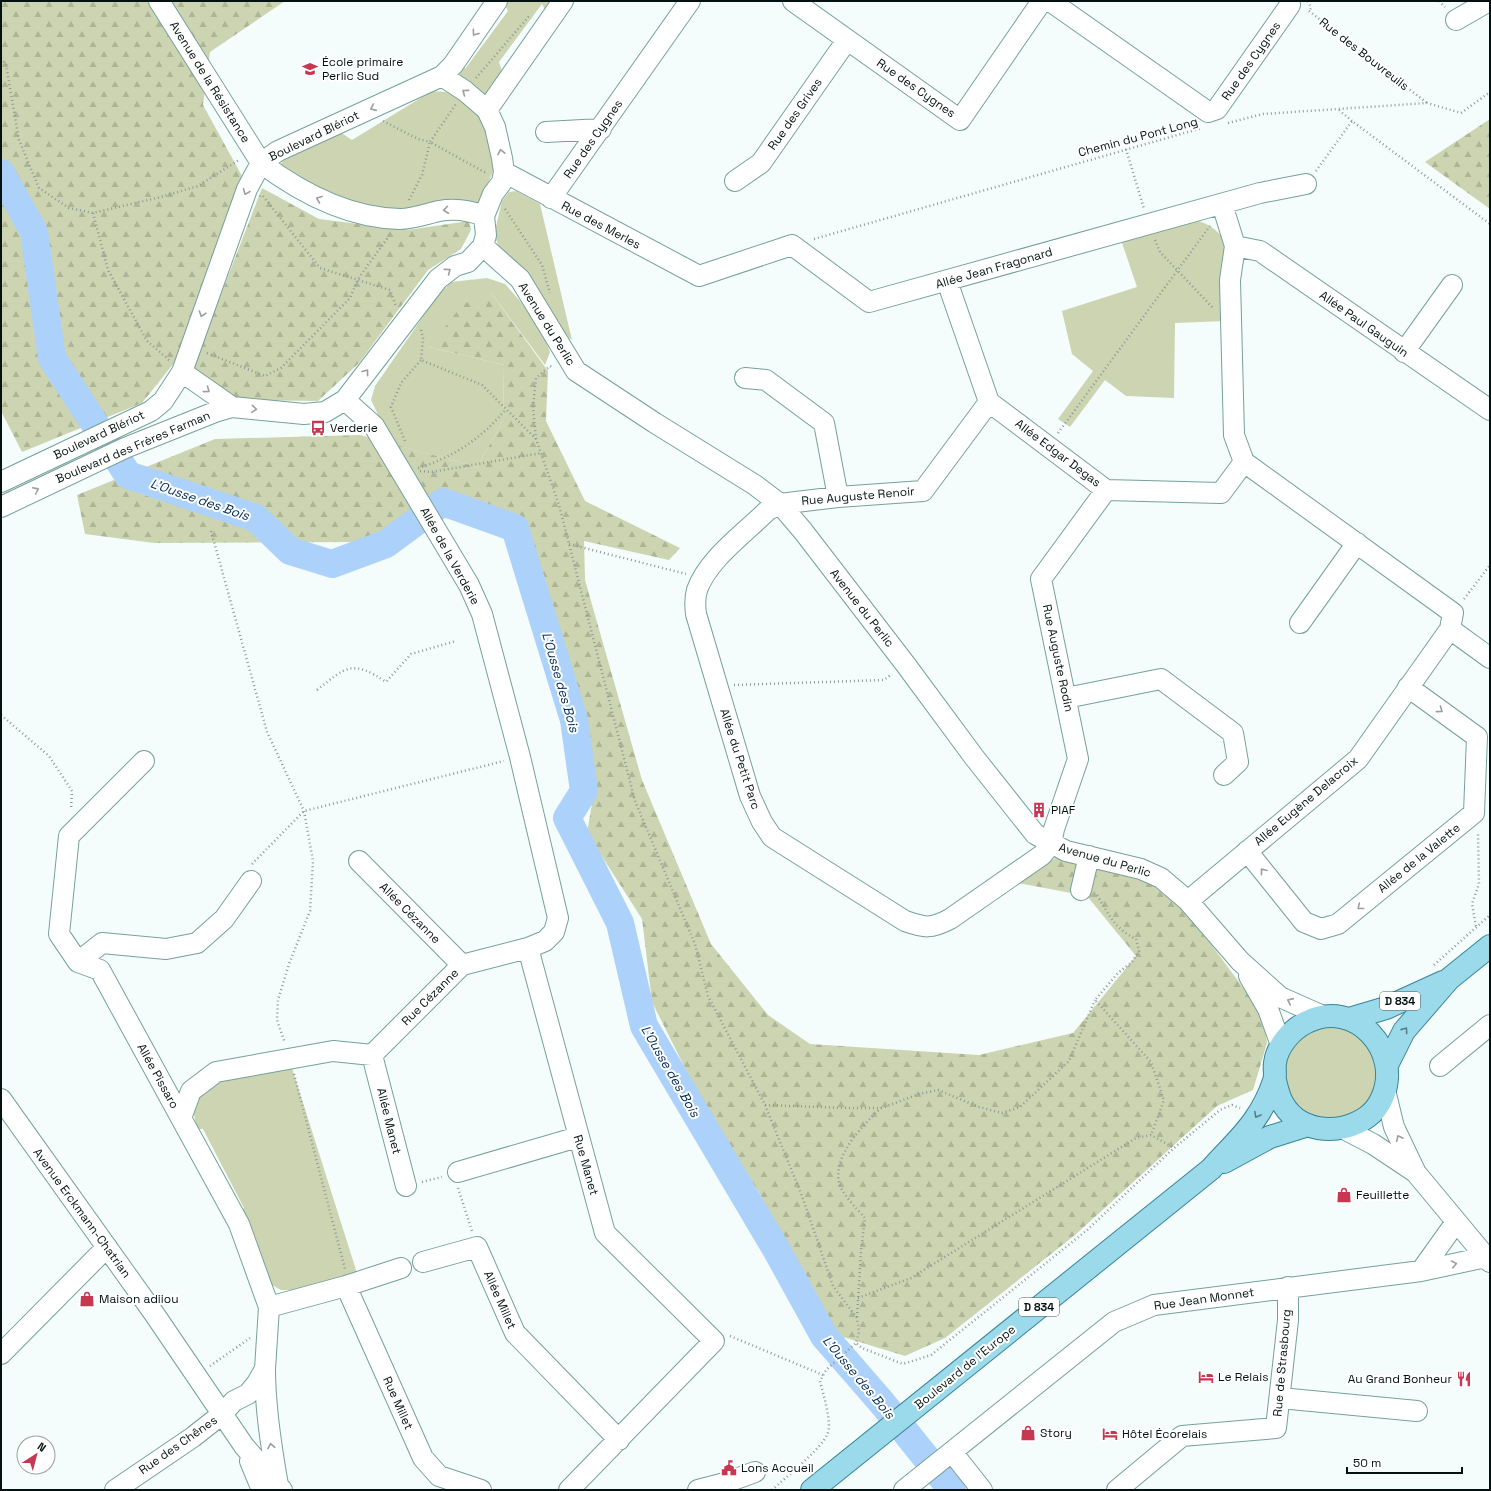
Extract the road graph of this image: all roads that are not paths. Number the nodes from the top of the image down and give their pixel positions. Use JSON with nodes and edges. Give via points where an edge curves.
{"nodes":[{"id":1,"x":159,"y":1,"type":"edge"},
{"id":2,"x":497,"y":1,"type":"edge"},
{"id":3,"x":563,"y":1,"type":"edge"},
{"id":4,"x":690,"y":1,"type":"edge"},
{"id":5,"x":793,"y":1,"type":"edge"},
{"id":6,"x":1042,"y":1,"type":"edge"},
{"id":7,"x":1050,"y":1,"type":"edge"},
{"id":8,"x":1489,"y":1,"type":"edge"},
{"id":9,"x":1294,"y":2,"type":"edge"},
{"id":10,"x":1456,"y":20,"type":"dead end"},
{"id":11,"x":847,"y":40,"type":"junction"},
{"id":12,"x":442,"y":76,"type":"junction"},
{"id":13,"x":487,"y":110,"type":"junction"},
{"id":14,"x":600,"y":129,"type":"junction"},
{"id":15,"x":546,"y":132,"type":"dead end"},
{"id":16,"x":257,"y":157,"type":"junction"},
{"id":17,"x":503,"y":177,"type":"junction"},
{"id":18,"x":735,"y":181,"type":"dead end"},
{"id":19,"x":1306,"y":184,"type":"road end"},
{"id":20,"x":551,"y":198,"type":"junction"},
{"id":21,"x":1222,"y":204,"type":"junction"},
{"id":22,"x":484,"y":216,"type":"junction"},
{"id":23,"x":792,"y":245,"type":"joint"},
{"id":24,"x":483,"y":246,"type":"junction"},
{"id":25,"x":1235,"y":246,"type":"junction"},
{"id":26,"x":947,"y":281,"type":"junction"},
{"id":27,"x":1452,"y":285,"type":"dead end"},
{"id":28,"x":1404,"y":352,"type":"junction"},
{"id":29,"x":182,"y":372,"type":"junction"},
{"id":30,"x":746,"y":378,"type":"dead end"},
{"id":31,"x":345,"y":400,"type":"junction"},
{"id":32,"x":989,"y":402,"type":"junction"},
{"id":33,"x":232,"y":408,"type":"junction"},
{"id":34,"x":1490,"y":410,"type":"edge"},
{"id":35,"x":1244,"y":462,"type":"junction"},
{"id":36,"x":1,"y":482,"type":"edge"},
{"id":37,"x":1106,"y":490,"type":"junction"},
{"id":38,"x":838,"y":497,"type":"junction"},
{"id":39,"x":780,"y":504,"type":"junction"},
{"id":40,"x":1,"y":507,"type":"edge"},
{"id":41,"x":1357,"y":543,"type":"junction"},
{"id":42,"x":1451,"y":621,"type":"junction"},
{"id":43,"x":1300,"y":623,"type":"dead end"},
{"id":44,"x":1490,"y":658,"type":"edge"},
{"id":45,"x":1408,"y":687,"type":"junction"},
{"id":46,"x":1066,"y":698,"type":"junction"},
{"id":47,"x":520,"y":757,"type":"joint"},
{"id":48,"x":144,"y":761,"type":"dead end"},
{"id":49,"x":1224,"y":775,"type":"dead end"},
{"id":50,"x":1051,"y":844,"type":"junction"},
{"id":51,"x":1247,"y":851,"type":"junction"},
{"id":52,"x":1089,"y":856,"type":"junction"},
{"id":53,"x":359,"y":861,"type":"dead end"},
{"id":54,"x":251,"y":881,"type":"road end"},
{"id":55,"x":1083,"y":885,"type":"road end"},
{"id":56,"x":1188,"y":901,"type":"junction"},
{"id":57,"x":528,"y":948,"type":"junction"},
{"id":58,"x":1488,"y":949,"type":"edge"},
{"id":59,"x":1240,"y":961,"type":"junction"},
{"id":60,"x":78,"y":962,"type":"junction"},
{"id":61,"x":462,"y":965,"type":"junction"},
{"id":62,"x":1449,"y":979,"type":"junction"},
{"id":63,"x":1325,"y":1017,"type":"junction"},
{"id":64,"x":1349,"y":1019,"type":"junction"},
{"id":65,"x":1490,"y":1025,"type":"edge"},
{"id":66,"x":1282,"y":1045,"type":"junction"},
{"id":67,"x":372,"y":1055,"type":"junction"},
{"id":68,"x":1387,"y":1065,"type":"junction"},
{"id":69,"x":1440,"y":1066,"type":"dead end"},
{"id":70,"x":1275,"y":1080,"type":"junction"},
{"id":71,"x":1385,"y":1090,"type":"junction"},
{"id":72,"x":1,"y":1099,"type":"edge"},
{"id":73,"x":181,"y":1118,"type":"junction"},
{"id":74,"x":1308,"y":1125,"type":"junction"},
{"id":75,"x":1344,"y":1129,"type":"junction"},
{"id":76,"x":578,"y":1137,"type":"junction"},
{"id":77,"x":1211,"y":1169,"type":"junction"},
{"id":78,"x":1416,"y":1173,"type":"junction"},
{"id":79,"x":452,"y":1174,"type":"road end"},
{"id":80,"x":406,"y":1186,"type":"road end"},
{"id":81,"x":1456,"y":1222,"type":"junction"},
{"id":82,"x":107,"y":1247,"type":"junction"},
{"id":83,"x":1488,"y":1259,"type":"edge"},
{"id":84,"x":423,"y":1262,"type":"dead end"},
{"id":85,"x":401,"y":1268,"type":"dead end"},
{"id":86,"x":1421,"y":1271,"type":"junction"},
{"id":87,"x":346,"y":1286,"type":"junction"},
{"id":88,"x":1288,"y":1287,"type":"junction"},
{"id":89,"x":269,"y":1307,"type":"junction"},
{"id":90,"x":1,"y":1354,"type":"edge"},
{"id":91,"x":265,"y":1369,"type":"junction"},
{"id":92,"x":1280,"y":1398,"type":"junction"},
{"id":93,"x":1417,"y":1411,"type":"dead end"},
{"id":94,"x":222,"y":1415,"type":"junction"},
{"id":95,"x":619,"y":1440,"type":"junction"},
{"id":96,"x":939,"y":1461,"type":"junction"},
{"id":97,"x":755,"y":1472,"type":"dead end"},
{"id":98,"x":274,"y":1488,"type":"edge"},
{"id":99,"x":115,"y":1490,"type":"edge"},
{"id":100,"x":481,"y":1490,"type":"edge"},
{"id":101,"x":569,"y":1490,"type":"edge"},
{"id":102,"x":698,"y":1490,"type":"edge"},
{"id":103,"x":812,"y":1490,"type":"edge"},
{"id":104,"x":904,"y":1490,"type":"edge"},
{"id":105,"x":982,"y":1490,"type":"edge"},
{"id":106,"x":1117,"y":1490,"type":"edge"}],
"edges":[{"from":1,"to":16,"type":"street","name":"Avenue de la Résistance"},
{"from":2,"to":12,"type":"street","name":"Boulevard Blériot","one_way":true},
{"from":3,"to":13,"type":"street"},
{"from":4,"to":14,"type":"street","name":"Rue des Cygnes"},
{"from":5,"to":11,"type":"street","name":"Rue des Cygnes"},
{"from":6,"to":11,"type":"street","name":"Rue des Cygnes","via":[[960,120]]},
{"from":7,"to":9,"type":"street","name":"Rue des Cygnes","via":[[1208,112],[1217,109]]},
{"from":8,"to":10,"type":"street"},
{"from":11,"to":18,"type":"street","name":"Rue des Grives","via":[[761,163]]},
{"from":13,"to":12,"type":"street","one_way":true},
{"from":12,"to":16,"type":"street","name":"Boulevard Blériot","one_way":true,"via":[[278,151]]},
{"from":17,"to":13,"type":"street","one_way":true,"via":[[495,127]]},
{"from":14,"to":15,"type":"street"},
{"from":14,"to":20,"type":"street","name":"Rue des Cygnes"},
{"from":22,"to":16,"type":"street","one_way":true,"via":[[453,209],[400,219],[363,214],[317,199],[284,180]]},
{"from":16,"to":29,"type":"street","name":"Boulevard Blériot","one_way":true},
{"from":17,"to":20,"type":"street","name":"Rue des Merles"},
{"from":17,"to":22,"type":"street"},
{"from":19,"to":21,"type":"street","name":"Allée Jean Fragonard"},
{"from":20,"to":23,"type":"street","name":"Rue des Merles","via":[[699,276]]},
{"from":21,"to":25,"type":"street"},
{"from":21,"to":26,"type":"street","name":"Allée Jean Fragonard"},
{"from":22,"to":24,"type":"street","via":[[486,235]]},
{"from":23,"to":26,"type":"street","name":"Allée Jean Fragonard","via":[[869,302]]},
{"from":31,"to":24,"type":"street","name":"Boulevard des Frères Farman","one_way":true,"via":[[438,279],[455,266],[468,262]]},
{"from":24,"to":39,"type":"street","name":"Avenue du Perlic","via":[[520,279],[576,371],[755,485]]},
{"from":25,"to":28,"type":"street","name":"Allée Paul Gauguin","via":[[1260,251]]},
{"from":25,"to":35,"type":"street","via":[[1230,280],[1234,435]]},
{"from":26,"to":32,"type":"street"},
{"from":27,"to":28,"type":"street"},
{"from":28,"to":34,"type":"street","name":"Allée Paul Gauguin"},
{"from":29,"to":33,"type":"street","one_way":true},
{"from":29,"to":36,"type":"street","name":"Boulevard Blériot","via":[[163,401],[151,411]]},
{"from":30,"to":38,"type":"street","via":[[766,380],[824,423]]},
{"from":33,"to":31,"type":"street","name":"Boulevard des Frères Farman","one_way":true,"via":[[304,414],[325,412]]},
{"from":31,"to":47,"type":"street","name":"Allée de la Verderie","via":[[374,426],[411,473],[434,524],[469,585],[482,614]]},
{"from":32,"to":37,"type":"street","name":"Allée Edgar Degas"},
{"from":32,"to":38,"type":"street","name":"Rue Auguste Renoir","via":[[923,491]]},
{"from":40,"to":33,"type":"street","name":"Boulevard des Frères Farman","one_way":true,"via":[[97,460],[191,420]]},
{"from":35,"to":37,"type":"street","name":"Allée Edgar Degas","via":[[1221,493]]},
{"from":35,"to":41,"type":"street"},
{"from":37,"to":46,"type":"street","name":"Rue Auguste Rodin","via":[[1041,579]]},
{"from":38,"to":39,"type":"street","name":"Rue Auguste Renoir"},
{"from":39,"to":50,"type":"street","name":"Avenue du Perlic","via":[[906,665],[974,757],[1036,834]]},
{"from":39,"to":50,"type":"street","name":"Allée du Petit Parc","via":[[768,510],[711,565],[697,591],[696,614],[750,796],[762,822],[772,836],[905,921],[922,927],[936,926],[950,919],[1042,855]]},
{"from":41,"to":42,"type":"street"},
{"from":41,"to":43,"type":"street"},
{"from":42,"to":44,"type":"street"},
{"from":42,"to":45,"type":"street","name":"Allée Eugène Delacroix"},
{"from":45,"to":51,"type":"street","name":"Allée Eugène Delacroix","via":[[1358,759]]},
{"from":45,"to":51,"type":"street","name":"Allée de la Valette","one_way":true,"via":[[1478,737],[1474,813],[1338,924],[1321,928],[1304,922]]},
{"from":46,"to":49,"type":"street","via":[[1161,679],[1233,733],[1238,762]]},
{"from":46,"to":50,"type":"street","name":"Rue Auguste Rodin","via":[[1078,759]]},
{"from":47,"to":57,"type":"street","name":"Rue Cézanne","via":[[558,918],[554,932],[545,941]]},
{"from":48,"to":60,"type":"street","via":[[69,836],[59,934]]},
{"from":50,"to":52,"type":"street","name":"Avenue du Perlic","via":[[1066,851]]},
{"from":51,"to":56,"type":"street","name":"Allée Eugène Delacroix"},
{"from":52,"to":55,"type":"street"},
{"from":52,"to":56,"type":"street","name":"Avenue du Perlic","via":[[1141,869],[1161,878]]},
{"from":53,"to":61,"type":"street","name":"Allée Cézanne"},
{"from":54,"to":60,"type":"street","via":[[224,919],[197,943],[166,949],[102,943]]},
{"from":56,"to":59,"type":"street","name":"Avenue du Perlic"},
{"from":57,"to":61,"type":"street","name":"Rue Cézanne"},
{"from":57,"to":76,"type":"street","name":"Rue Manet"},
{"from":58,"to":62,"type":"main road","number":"D 834"},
{"from":63,"to":59,"type":"street","name":"Avenue du Perlic","one_way":true,"via":[[1280,997]]},
{"from":59,"to":66,"type":"street","name":"Avenue du Perlic","via":[[1268,1009]]},
{"from":60,"to":73,"type":"street","name":"Allée Pissaro","via":[[100,970]]},
{"from":61,"to":67,"type":"street","name":"Rue Cézanne"},
{"from":62,"to":64,"type":"main road","number":"D 834","via":[[1386,1008]]},
{"from":68,"to":62,"type":"main road","number":"D 834","one_way":true,"via":[[1404,1031]]},
{"from":63,"to":64,"type":"main road"},
{"from":63,"to":66,"type":"main road","via":[[1308,1021],[1293,1031]]},
{"from":64,"to":68,"type":"main road","via":[[1363,1026],[1375,1037],[1383,1050]]},
{"from":65,"to":69,"type":"street"},
{"from":66,"to":70,"type":"main road","via":[[1275,1062]]},
{"from":67,"to":73,"type":"street","via":[[333,1050],[216,1072],[192,1091]]},
{"from":67,"to":80,"type":"street","name":"Allée Manet"},
{"from":68,"to":71,"type":"main road","via":[[1388,1078]]},
{"from":70,"to":74,"type":"main road","via":[[1280,1099],[1292,1114]]},
{"from":70,"to":77,"type":"main road","name":"Boulevard de l'Europe","number":"D 834","one_way":true,"via":[[1255,1119]]},
{"from":71,"to":75,"type":"main road","via":[[1379,1104],[1370,1115],[1358,1124]]},
{"from":78,"to":71,"type":"street","one_way":true,"via":[[1394,1127]]},
{"from":72,"to":82,"type":"street","name":"Avenue Erckmann-Chatrian"},
{"from":73,"to":89,"type":"street","name":"Allée Pissaro","via":[[239,1224]]},
{"from":74,"to":75,"type":"main road","via":[[1326,1130]]},
{"from":74,"to":77,"type":"main road","name":"Boulevard de l'Europe","number":"D 834","via":[[1270,1138]]},
{"from":75,"to":78,"type":"street","via":[[1373,1144]]},
{"from":76,"to":79,"type":"street"},
{"from":76,"to":95,"type":"street","name":"Rue Manet","via":[[605,1233],[714,1341]]},
{"from":77,"to":103,"type":"main road","name":"Boulevard de l'Europe","number":"D 834"},
{"from":78,"to":81,"type":"street"},
{"from":81,"to":83,"type":"street"},
{"from":81,"to":86,"type":"street"},
{"from":82,"to":90,"type":"street"},
{"from":82,"to":94,"type":"street","name":"Avenue Erckmann-Chatrian"},
{"from":86,"to":83,"type":"street","name":"Rue Jean Monnet","one_way":true},
{"from":84,"to":95,"type":"street","name":"Allée Millet","via":[[477,1247],[515,1333]]},
{"from":85,"to":87,"type":"street"},
{"from":86,"to":88,"type":"street","name":"Rue Jean Monnet"},
{"from":87,"to":89,"type":"street"},
{"from":87,"to":100,"type":"street","name":"Rue Millet","via":[[423,1458],[439,1476]]},
{"from":88,"to":92,"type":"street","name":"Rue de Strasbourg","via":[[1288,1320]]},
{"from":88,"to":96,"type":"street","name":"Rue Jean Monnet","via":[[1154,1305],[1114,1322]]},
{"from":89,"to":91,"type":"street","name":"Allée Pissaro"},
{"from":91,"to":94,"type":"street","name":"Allée Pissaro","via":[[248,1394],[234,1401]]},
{"from":98,"to":91,"type":"street","one_way":true},
{"from":92,"to":93,"type":"street"},
{"from":92,"to":106,"type":"street","name":"Rue de Strasbourg","via":[[1276,1428],[1182,1436]]},
{"from":94,"to":98,"type":"street","name":"Avenue Erckmann-Chatrian"},
{"from":94,"to":99,"type":"street","name":"Rue des Chênes"},
{"from":95,"to":101,"type":"street"},
{"from":96,"to":104,"type":"street","name":"Rue Jean Monnet"},
{"from":96,"to":105,"type":"street"},
{"from":97,"to":102,"type":"street"}]}
